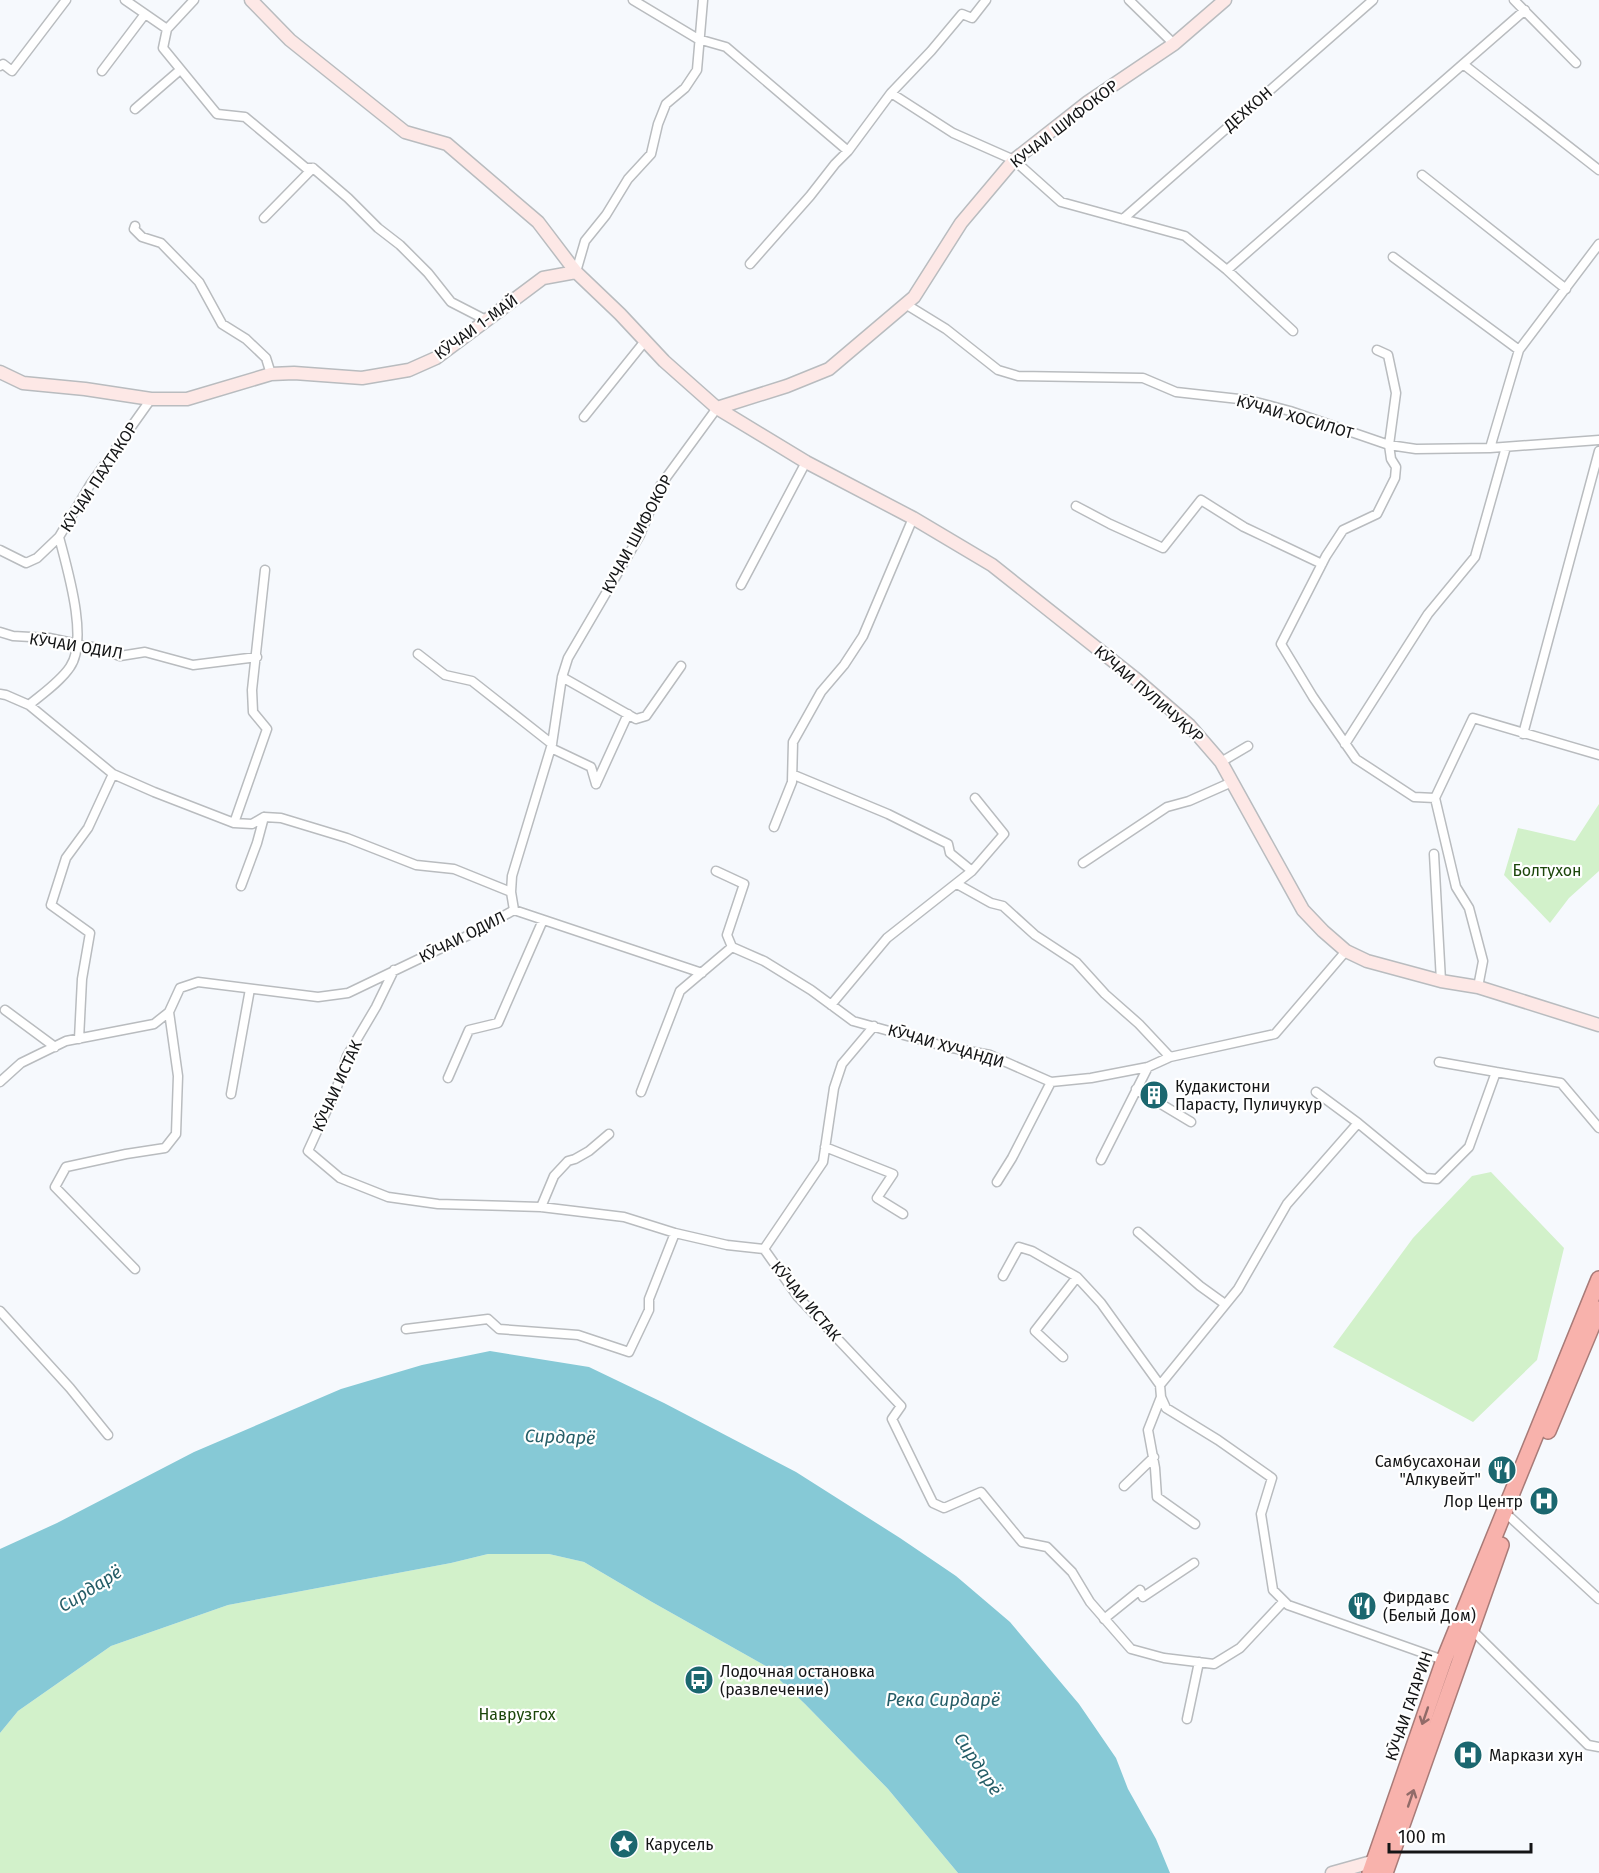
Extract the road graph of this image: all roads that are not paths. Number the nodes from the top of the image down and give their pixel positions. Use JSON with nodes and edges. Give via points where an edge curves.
{"nodes":[{"id":1,"x":66,"y":0,"type":"edge"},
{"id":2,"x":125,"y":0,"type":"edge"},
{"id":3,"x":194,"y":0,"type":"edge"},
{"id":4,"x":251,"y":0,"type":"edge"},
{"id":5,"x":633,"y":0,"type":"edge"},
{"id":6,"x":703,"y":0,"type":"edge"},
{"id":7,"x":986,"y":0,"type":"edge"},
{"id":8,"x":1129,"y":0,"type":"edge"},
{"id":9,"x":1225,"y":0,"type":"edge"},
{"id":10,"x":1373,"y":0,"type":"edge"},
{"id":11,"x":1514,"y":0,"type":"edge"},
{"id":12,"x":1526,"y":10,"type":"junction"},
{"id":13,"x":145,"y":14,"type":"junction"},
{"id":14,"x":166,"y":29,"type":"junction"},
{"id":15,"x":698,"y":39,"type":"junction"},
{"id":16,"x":1174,"y":44,"type":"junction"},
{"id":17,"x":1576,"y":63,"type":"dead end"},
{"id":18,"x":1463,"y":64,"type":"junction"},
{"id":19,"x":0,"y":66,"type":"edge"},
{"id":20,"x":180,"y":70,"type":"junction"},
{"id":21,"x":102,"y":71,"type":"dead end"},
{"id":22,"x":891,"y":93,"type":"junction"},
{"id":23,"x":135,"y":110,"type":"dead end"},
{"id":24,"x":848,"y":151,"type":"junction"},
{"id":25,"x":1014,"y":160,"type":"junction"},
{"id":26,"x":313,"y":168,"type":"junction"},
{"id":27,"x":1599,"y":170,"type":"edge"},
{"id":28,"x":1422,"y":175,"type":"dead end"},
{"id":29,"x":264,"y":218,"type":"dead end"},
{"id":30,"x":1123,"y":219,"type":"junction"},
{"id":31,"x":135,"y":226,"type":"dead end"},
{"id":32,"x":1599,"y":244,"type":"edge"},
{"id":33,"x":1393,"y":257,"type":"dead end"},
{"id":34,"x":750,"y":264,"type":"dead end"},
{"id":35,"x":1227,"y":270,"type":"junction"},
{"id":36,"x":576,"y":272,"type":"junction"},
{"id":37,"x":1566,"y":289,"type":"junction"},
{"id":38,"x":907,"y":305,"type":"junction"},
{"id":39,"x":486,"y":320,"type":"junction"},
{"id":40,"x":1293,"y":331,"type":"dead end"},
{"id":41,"x":645,"y":341,"type":"junction"},
{"id":42,"x":1377,"y":350,"type":"dead end"},
{"id":43,"x":1519,"y":350,"type":"junction"},
{"id":44,"x":0,"y":372,"type":"edge"},
{"id":45,"x":271,"y":374,"type":"junction"},
{"id":46,"x":152,"y":399,"type":"junction"},
{"id":47,"x":717,"y":408,"type":"junction"},
{"id":48,"x":584,"y":417,"type":"dead end"},
{"id":49,"x":1599,"y":440,"type":"edge"},
{"id":50,"x":1389,"y":445,"type":"junction"},
{"id":51,"x":1506,"y":447,"type":"junction"},
{"id":52,"x":1490,"y":448,"type":"junction"},
{"id":53,"x":1599,"y":451,"type":"edge"},
{"id":54,"x":806,"y":462,"type":"junction"},
{"id":55,"x":1076,"y":506,"type":"dead end"},
{"id":56,"x":913,"y":518,"type":"junction"},
{"id":57,"x":60,"y":537,"type":"junction"},
{"id":58,"x":0,"y":550,"type":"edge"},
{"id":59,"x":1322,"y":564,"type":"junction"},
{"id":60,"x":265,"y":570,"type":"dead end"},
{"id":61,"x":741,"y":585,"type":"dead end"},
{"id":62,"x":0,"y":632,"type":"edge"},
{"id":63,"x":77,"y":645,"type":"junction"},
{"id":64,"x":418,"y":654,"type":"dead end"},
{"id":65,"x":257,"y":657,"type":"junction"},
{"id":66,"x":681,"y":666,"type":"dead end"},
{"id":67,"x":562,"y":677,"type":"junction"},
{"id":68,"x":0,"y":694,"type":"edge"},
{"id":69,"x":30,"y":705,"type":"junction"},
{"id":70,"x":628,"y":714,"type":"junction"},
{"id":71,"x":1523,"y":734,"type":"junction"},
{"id":72,"x":1345,"y":744,"type":"junction"},
{"id":73,"x":552,"y":746,"type":"junction"},
{"id":74,"x":1248,"y":746,"type":"dead end"},
{"id":75,"x":1599,"y":755,"type":"edge"},
{"id":76,"x":1221,"y":762,"type":"junction"},
{"id":77,"x":113,"y":774,"type":"junction"},
{"id":78,"x":794,"y":775,"type":"junction"},
{"id":79,"x":1232,"y":782,"type":"junction"},
{"id":80,"x":975,"y":798,"type":"dead end"},
{"id":81,"x":1435,"y":798,"type":"junction"},
{"id":82,"x":264,"y":817,"type":"junction"},
{"id":83,"x":234,"y":823,"type":"junction"},
{"id":84,"x":774,"y":827,"type":"dead end"},
{"id":85,"x":1434,"y":854,"type":"dead end"},
{"id":86,"x":1083,"y":863,"type":"dead end"},
{"id":87,"x":716,"y":871,"type":"dead end"},
{"id":88,"x":972,"y":871,"type":"junction"},
{"id":89,"x":957,"y":884,"type":"junction"},
{"id":90,"x":241,"y":886,"type":"dead end"},
{"id":91,"x":511,"y":892,"type":"junction"},
{"id":92,"x":514,"y":910,"type":"junction"},
{"id":93,"x":543,"y":920,"type":"junction"},
{"id":94,"x":732,"y":947,"type":"junction"},
{"id":95,"x":1346,"y":951,"type":"junction"},
{"id":96,"x":394,"y":970,"type":"junction"},
{"id":97,"x":702,"y":973,"type":"junction"},
{"id":98,"x":1441,"y":981,"type":"junction"},
{"id":99,"x":1478,"y":987,"type":"junction"},
{"id":100,"x":250,"y":989,"type":"junction"},
{"id":101,"x":831,"y":1005,"type":"junction"},
{"id":102,"x":5,"y":1010,"type":"dead end"},
{"id":103,"x":169,"y":1012,"type":"junction"},
{"id":104,"x":1599,"y":1025,"type":"edge"},
{"id":105,"x":874,"y":1026,"type":"junction"},
{"id":106,"x":78,"y":1039,"type":"junction"},
{"id":107,"x":55,"y":1047,"type":"junction"},
{"id":108,"x":1170,"y":1058,"type":"junction"},
{"id":109,"x":1439,"y":1062,"type":"dead end"},
{"id":110,"x":1148,"y":1067,"type":"junction"},
{"id":111,"x":1496,"y":1072,"type":"junction"},
{"id":112,"x":448,"y":1078,"type":"dead end"},
{"id":113,"x":0,"y":1082,"type":"edge"},
{"id":114,"x":1051,"y":1082,"type":"junction"},
{"id":115,"x":1136,"y":1089,"type":"junction"},
{"id":116,"x":641,"y":1092,"type":"dead end"},
{"id":117,"x":1316,"y":1092,"type":"dead end"},
{"id":118,"x":231,"y":1094,"type":"dead end"},
{"id":119,"x":1191,"y":1122,"type":"dead end"},
{"id":120,"x":1358,"y":1123,"type":"junction"},
{"id":121,"x":1599,"y":1128,"type":"edge"},
{"id":122,"x":609,"y":1134,"type":"dead end"},
{"id":123,"x":825,"y":1147,"type":"junction"},
{"id":124,"x":1101,"y":1160,"type":"dead end"},
{"id":125,"x":997,"y":1182,"type":"dead end"},
{"id":126,"x":541,"y":1207,"type":"junction"},
{"id":127,"x":903,"y":1214,"type":"dead end"},
{"id":128,"x":1138,"y":1232,"type":"dead end"},
{"id":129,"x":675,"y":1233,"type":"junction"},
{"id":130,"x":764,"y":1249,"type":"junction"},
{"id":131,"x":135,"y":1269,"type":"dead end"},
{"id":132,"x":1003,"y":1276,"type":"dead end"},
{"id":133,"x":1077,"y":1277,"type":"junction"},
{"id":134,"x":1599,"y":1279,"type":"edge"},
{"id":135,"x":1225,"y":1304,"type":"junction"},
{"id":136,"x":1599,"y":1309,"type":"edge"},
{"id":137,"x":0,"y":1311,"type":"edge"},
{"id":138,"x":406,"y":1329,"type":"dead end"},
{"id":139,"x":1063,"y":1357,"type":"dead end"},
{"id":140,"x":1160,"y":1385,"type":"junction"},
{"id":141,"x":1161,"y":1397,"type":"junction"},
{"id":142,"x":108,"y":1434,"type":"dead end"},
{"id":143,"x":1154,"y":1457,"type":"junction"},
{"id":144,"x":1124,"y":1486,"type":"dead end"},
{"id":145,"x":1511,"y":1518,"type":"junction"},
{"id":146,"x":1195,"y":1524,"type":"dead end"},
{"id":147,"x":1194,"y":1563,"type":"dead end"},
{"id":148,"x":1599,"y":1599,"type":"edge"},
{"id":149,"x":1284,"y":1601,"type":"junction"},
{"id":150,"x":1104,"y":1619,"type":"junction"},
{"id":151,"x":1471,"y":1629,"type":"junction"},
{"id":152,"x":1199,"y":1662,"type":"junction"},
{"id":153,"x":1451,"y":1663,"type":"junction"},
{"id":154,"x":1187,"y":1719,"type":"dead end"},
{"id":155,"x":1599,"y":1747,"type":"edge"},
{"id":156,"x":1377,"y":1869,"type":"edge"},
{"id":157,"x":1332,"y":1873,"type":"edge"}],
"edges":[{"from":1,"to":19,"type":"street","via":[[12,71]]},
{"from":2,"to":13,"type":"street"},
{"from":3,"to":14,"type":"street"},
{"from":4,"to":36,"type":"street","name":"КӮЧАИ ПУЛИЧУҚУР","via":[[290,40],[405,132],[447,144],[538,222]]},
{"from":5,"to":15,"type":"street"},
{"from":6,"to":15,"type":"street"},
{"from":7,"to":22,"type":"street","via":[[972,18],[962,14]]},
{"from":8,"to":16,"type":"street"},
{"from":9,"to":16,"type":"street","name":"КУЧАИ ШИФОКОР"},
{"from":10,"to":30,"type":"street","name":"ДЕХКОН"},
{"from":11,"to":12,"type":"street"},
{"from":12,"to":17,"type":"street"},
{"from":12,"to":18,"type":"street"},
{"from":13,"to":14,"type":"street"},
{"from":13,"to":21,"type":"street"},
{"from":14,"to":20,"type":"street","via":[[164,48]]},
{"from":15,"to":24,"type":"street","via":[[726,47]]},
{"from":15,"to":36,"type":"street","via":[[697,70],[685,88],[666,104],[651,154],[628,179],[585,242]]},
{"from":16,"to":25,"type":"street","name":"КУЧАИ ШИФОКОР","via":[[1088,102]]},
{"from":18,"to":27,"type":"street"},
{"from":18,"to":35,"type":"street"},
{"from":20,"to":23,"type":"street"},
{"from":20,"to":26,"type":"street","via":[[218,114],[245,117],[306,168]]},
{"from":22,"to":24,"type":"street"},
{"from":22,"to":25,"type":"street","via":[[953,133]]},
{"from":24,"to":34,"type":"street"},
{"from":25,"to":30,"type":"street","via":[[1061,202]]},
{"from":25,"to":38,"type":"street","name":"КУЧАИ ШИФОКОР","via":[[961,223]]},
{"from":26,"to":29,"type":"street"},
{"from":26,"to":39,"type":"street","via":[[429,273],[451,302]]},
{"from":28,"to":37,"type":"street"},
{"from":30,"to":35,"type":"street","via":[[1185,236]]},
{"from":31,"to":45,"type":"street","via":[[142,237],[161,243],[199,282],[222,324],[266,358]]},
{"from":32,"to":37,"type":"street"},
{"from":33,"to":43,"type":"street"},
{"from":35,"to":40,"type":"street"},
{"from":36,"to":39,"type":"street","name":"КӮЧАИ 1-МАЙ","via":[[543,278]]},
{"from":36,"to":41,"type":"street","name":"КӮЧАИ ПУЛИЧУҚУР"},
{"from":37,"to":43,"type":"street"},
{"from":38,"to":47,"type":"street","name":"КУЧАИ ШИФОКОР","via":[[829,369]]},
{"from":38,"to":50,"type":"street","name":"КӮЧАИ ХОСИЛОТ","via":[[946,329],[998,370],[1018,376],[1143,378],[1176,392],[1258,402]]},
{"from":39,"to":45,"type":"street","name":"КӮЧАИ 1-МАЙ","via":[[436,358],[409,370],[362,378]]},
{"from":41,"to":47,"type":"street","name":"КӮЧАИ ПУЛИЧУҚУР"},
{"from":41,"to":48,"type":"street"},
{"from":42,"to":50,"type":"street","via":[[1388,355],[1396,393]]},
{"from":43,"to":52,"type":"street"},
{"from":44,"to":46,"type":"street","name":"КӮЧАИ 1-МАЙ","via":[[22,383]]},
{"from":45,"to":46,"type":"street","name":"КӮЧАИ 1-МАЙ","via":[[187,399]]},
{"from":46,"to":57,"type":"street","name":"КӮЧАИ ПАХТАКОР","via":[[90,485]]},
{"from":47,"to":54,"type":"street","name":"КӮЧАИ ПУЛИЧУҚУР"},
{"from":47,"to":67,"type":"street","name":"КУЧАИ ШИФОКОР","via":[[660,486],[640,535],[568,658]]},
{"from":49,"to":51,"type":"street","name":"КӮЧАИ ХОСИЛОТ"},
{"from":50,"to":52,"type":"street","name":"КӮЧАИ ХОСИЛОТ","via":[[1416,449]]},
{"from":50,"to":59,"type":"street","via":[[1395,478],[1377,514],[1343,530]]},
{"from":51,"to":52,"type":"street","name":"КӮЧАИ ХОСИЛОТ"},
{"from":51,"to":72,"type":"street","via":[[1475,557],[1428,614]]},
{"from":53,"to":71,"type":"street"},
{"from":54,"to":56,"type":"street","name":"КӮЧАИ ПУЛИЧУҚУР"},
{"from":54,"to":61,"type":"street"},
{"from":55,"to":59,"type":"street","via":[[1162,548],[1201,500],[1244,527]]},
{"from":56,"to":76,"type":"street","name":"КӮЧАИ ПУЛИЧУҚУР","via":[[992,565],[1033,596],[1189,725]]},
{"from":56,"to":78,"type":"street","via":[[863,636],[821,692],[793,742]]},
{"from":57,"to":58,"type":"street","via":[[26,563]]},
{"from":57,"to":63,"type":"street","name":"КӮЧАИ ПАХТАКОР","via":[[74,601]]},
{"from":59,"to":72,"type":"street","via":[[1281,644]]},
{"from":60,"to":65,"type":"street"},
{"from":62,"to":63,"type":"street","name":"КӮЧАИ ОДИЛ"},
{"from":63,"to":65,"type":"street","name":"КӮЧАИ ОДИЛ","via":[[120,656],[145,652],[193,665]]},
{"from":63,"to":69,"type":"street","name":"КӮЧАИ ПАХТАКОР","via":[[69,669]]},
{"from":64,"to":73,"type":"street","via":[[445,675],[472,681]]},
{"from":65,"to":83,"type":"street","via":[[253,712],[267,729]]},
{"from":66,"to":70,"type":"street","via":[[646,716],[636,719]]},
{"from":67,"to":70,"type":"street"},
{"from":67,"to":73,"type":"street","name":"КУЧАИ ШИФОКОР"},
{"from":68,"to":69,"type":"street"},
{"from":69,"to":77,"type":"street"},
{"from":70,"to":73,"type":"street","via":[[596,784],[591,767]]},
{"from":71,"to":75,"type":"street"},
{"from":71,"to":81,"type":"street","via":[[1473,718]]},
{"from":72,"to":81,"type":"street","via":[[1356,759],[1414,797]]},
{"from":73,"to":91,"type":"street","name":"КУЧАИ ШИФОКОР","via":[[512,876]]},
{"from":74,"to":76,"type":"street"},
{"from":76,"to":79,"type":"street","name":"КӮЧАИ ПУЛИЧУҚУР"},
{"from":77,"to":83,"type":"street"},
{"from":77,"to":106,"type":"street","via":[[88,828],[66,858],[51,905],[90,933]]},
{"from":78,"to":84,"type":"street"},
{"from":78,"to":88,"type":"street","via":[[948,844],[950,853]]},
{"from":79,"to":86,"type":"street","via":[[1167,807]]},
{"from":79,"to":95,"type":"street","name":"КӮЧАИ ПУЛИЧУҚУР","via":[[1303,910]]},
{"from":80,"to":88,"type":"street","via":[[1004,834]]},
{"from":81,"to":99,"type":"street","via":[[1456,887],[1469,908],[1484,962]]},
{"from":82,"to":83,"type":"street","name":"КӮЧАИ ОДИЛ","via":[[252,824]]},
{"from":82,"to":90,"type":"street"},
{"from":82,"to":91,"type":"street","name":"КӮЧАИ ОДИЛ","via":[[281,818],[347,838],[416,865],[454,869]]},
{"from":85,"to":98,"type":"street"},
{"from":87,"to":94,"type":"street","via":[[744,884],[727,935]]},
{"from":88,"to":89,"type":"street"},
{"from":89,"to":101,"type":"street","via":[[887,938]]},
{"from":89,"to":108,"type":"street","via":[[1003,906],[1035,935],[1076,962]]},
{"from":91,"to":92,"type":"street","name":"КӮЧАИ ОДИЛ"},
{"from":92,"to":93,"type":"street"},
{"from":92,"to":96,"type":"street","name":"КӮЧАИ ОДИЛ"},
{"from":93,"to":97,"type":"street"},
{"from":93,"to":112,"type":"street","via":[[498,1023],[469,1030]]},
{"from":94,"to":97,"type":"street"},
{"from":94,"to":101,"type":"street","name":"КӮЧАИ ХУҶАНДИ","via":[[764,961]]},
{"from":95,"to":98,"type":"street","name":"КӮЧАИ ПУЛИЧУҚУР","via":[[1367,961]]},
{"from":95,"to":108,"type":"street","name":"КӮЧАИ ХУҶАНДИ","via":[[1275,1034]]},
{"from":96,"to":100,"type":"street","name":"КӮЧАИ ОДИЛ","via":[[348,993],[318,997]]},
{"from":96,"to":126,"type":"street","name":"КӮЧАИ ИСТАК","via":[[347,1056],[308,1151],[340,1178],[388,1197],[438,1204]]},
{"from":97,"to":116,"type":"street","via":[[680,991]]},
{"from":98,"to":99,"type":"street","name":"КӮЧАИ ПУЛИЧУҚУР"},
{"from":99,"to":104,"type":"street","name":"КӮЧАИ ПУЛИЧУҚУР"},
{"from":100,"to":103,"type":"street","name":"КӮЧАИ ОДИЛ","via":[[198,982],[180,988]]},
{"from":100,"to":118,"type":"street"},
{"from":101,"to":105,"type":"street","name":"КӮЧАИ ХУҶАНДИ","via":[[853,1021]]},
{"from":102,"to":107,"type":"street"},
{"from":103,"to":106,"type":"street","via":[[154,1024]]},
{"from":103,"to":131,"type":"street","via":[[178,1076],[176,1134],[165,1148],[66,1167],[55,1187]]},
{"from":105,"to":114,"type":"street","name":"КӮЧАИ ХУҶАНДИ","via":[[990,1055]]},
{"from":105,"to":123,"type":"street","via":[[842,1064],[834,1088]]},
{"from":106,"to":107,"type":"street"},
{"from":107,"to":113,"type":"street","via":[[21,1063]]},
{"from":108,"to":110,"type":"street","name":"КӮЧАИ ХУҶАНДИ"},
{"from":109,"to":111,"type":"street"},
{"from":110,"to":114,"type":"street","name":"КӮЧАИ ХУҶАНДИ"},
{"from":110,"to":115,"type":"street"},
{"from":111,"to":120,"type":"street","via":[[1469,1148],[1437,1179],[1425,1178]]},
{"from":111,"to":121,"type":"street","via":[[1561,1083]]},
{"from":114,"to":125,"type":"street"},
{"from":115,"to":119,"type":"street"},
{"from":115,"to":124,"type":"street"},
{"from":117,"to":120,"type":"street"},
{"from":120,"to":135,"type":"street","via":[[1287,1204],[1238,1289]]},
{"from":122,"to":126,"type":"street","via":[[589,1151],[568,1161],[554,1176]]},
{"from":123,"to":127,"type":"street","via":[[893,1174],[877,1198]]},
{"from":123,"to":130,"type":"street","via":[[823,1162]]},
{"from":126,"to":129,"type":"street","name":"КӮЧАИ ИСТАК","via":[[624,1217]]},
{"from":128,"to":135,"type":"street"},
{"from":129,"to":130,"type":"street","name":"КӮЧАИ ИСТАК"},
{"from":129,"to":138,"type":"street","via":[[649,1299],[649,1310],[629,1352],[578,1335],[500,1329],[488,1319]]},
{"from":130,"to":150,"type":"street","name":"КӮЧАИ ИСТАК","via":[[798,1297],[901,1406],[892,1419],[933,1503],[944,1508],[981,1492],[1022,1542],[1047,1547],[1072,1572]]},
{"from":132,"to":133,"type":"street","via":[[1019,1248],[1032,1251]]},
{"from":133,"to":139,"type":"street","via":[[1035,1331]]},
{"from":133,"to":140,"type":"street","via":[[1101,1303]]},
{"from":134,"to":153,"type":"highway","name":"КӮЧАИ ГАГАРИН"},
{"from":135,"to":140,"type":"street"},
{"from":136,"to":145,"type":"highway","name":"КӮЧАИ ГАГАРИН"},
{"from":137,"to":142,"type":"street"},
{"from":140,"to":141,"type":"street"},
{"from":141,"to":143,"type":"street","via":[[1148,1430]]},
{"from":141,"to":149,"type":"street","via":[[1166,1408],[1272,1478],[1262,1514],[1274,1590]]},
{"from":143,"to":144,"type":"street"},
{"from":143,"to":146,"type":"street","via":[[1157,1497]]},
{"from":145,"to":148,"type":"street"},
{"from":145,"to":151,"type":"highway","name":"КӮЧАИ ГАГАРИН"},
{"from":147,"to":150,"type":"street","via":[[1143,1597],[1140,1590]]},
{"from":149,"to":152,"type":"street","name":"КӮЧАИ ИСТАК","via":[[1239,1648],[1214,1664]]},
{"from":149,"to":153,"type":"street"},
{"from":150,"to":152,"type":"street","name":"КӮЧАИ ИСТАК","via":[[1131,1649]]},
{"from":151,"to":153,"type":"highway","name":"КӮЧАИ ГАГАРИН"},
{"from":151,"to":155,"type":"street","via":[[1588,1745]]},
{"from":152,"to":154,"type":"street"},
{"from":156,"to":153,"type":"highway","name":"КӮЧАИ ГАГАРИН","one_way":true},
{"from":153,"to":156,"type":"highway","name":"КӮЧАИ ГАГАРИН","one_way":true,"via":[[1380,1846]]},
{"from":156,"to":157,"type":"street"}]}
